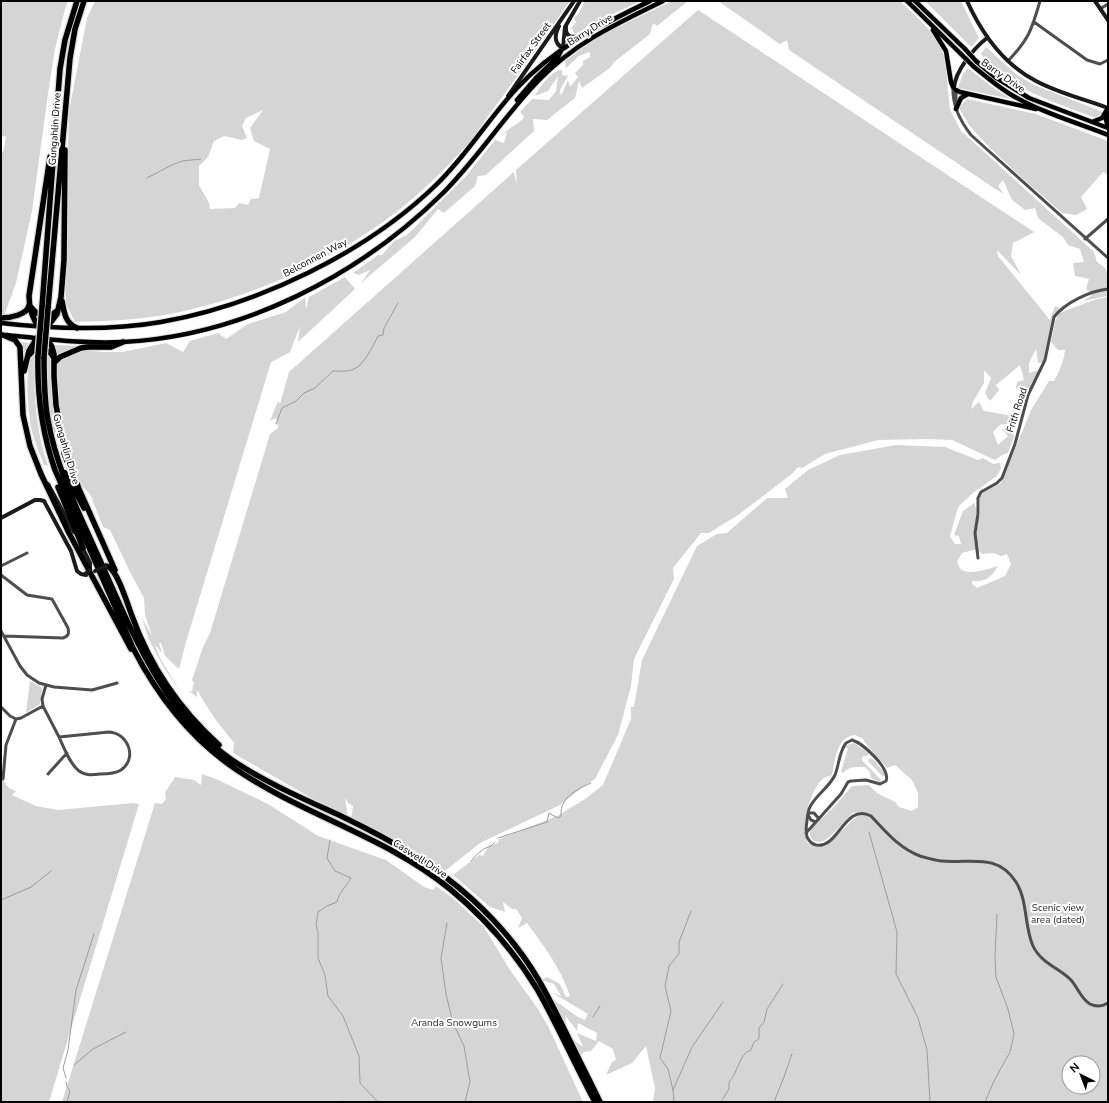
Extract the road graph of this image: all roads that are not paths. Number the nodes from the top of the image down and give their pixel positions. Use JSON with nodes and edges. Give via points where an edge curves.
{"nodes":[{"id":1,"x":77,"y":1,"type":"edge"},
{"id":2,"x":84,"y":1,"type":"edge"},
{"id":3,"x":574,"y":1,"type":"edge"},
{"id":4,"x":580,"y":1,"type":"edge"},
{"id":5,"x":650,"y":1,"type":"edge"},
{"id":6,"x":663,"y":1,"type":"edge"},
{"id":7,"x":907,"y":1,"type":"edge"},
{"id":8,"x":915,"y":1,"type":"edge"},
{"id":9,"x":967,"y":1,"type":"edge"},
{"id":10,"x":1040,"y":1,"type":"edge"},
{"id":11,"x":1095,"y":1,"type":"edge"},
{"id":12,"x":1108,"y":4,"type":"edge"},
{"id":13,"x":1100,"y":9,"type":"junction"},
{"id":14,"x":563,"y":16,"type":"junction"},
{"id":15,"x":926,"y":20,"type":"junction"},
{"id":16,"x":1108,"y":20,"type":"edge"},
{"id":17,"x":1034,"y":22,"type":"junction"},
{"id":18,"x":566,"y":25,"type":"junction"},
{"id":19,"x":580,"y":36,"type":"junction"},
{"id":20,"x":987,"y":38,"type":"junction"},
{"id":21,"x":589,"y":39,"type":"junction"},
{"id":22,"x":563,"y":48,"type":"junction"},
{"id":23,"x":1108,"y":60,"type":"edge"},
{"id":24,"x":1008,"y":62,"type":"junction"},
{"id":25,"x":955,"y":88,"type":"junction"},
{"id":26,"x":970,"y":94,"type":"junction"},
{"id":27,"x":66,"y":101,"type":"junction"},
{"id":28,"x":502,"y":106,"type":"junction"},
{"id":29,"x":1108,"y":108,"type":"edge"},
{"id":30,"x":56,"y":109,"type":"junction"},
{"id":31,"x":956,"y":109,"type":"junction"},
{"id":32,"x":1045,"y":111,"type":"junction"},
{"id":33,"x":1092,"y":122,"type":"junction"},
{"id":34,"x":1108,"y":127,"type":"edge"},
{"id":35,"x":1108,"y":134,"type":"edge"},
{"id":36,"x":491,"y":138,"type":"junction"},
{"id":37,"x":1108,"y":219,"type":"edge"},
{"id":38,"x":1085,"y":239,"type":"junction"},
{"id":39,"x":1108,"y":258,"type":"edge"},
{"id":40,"x":1108,"y":288,"type":"edge"},
{"id":41,"x":61,"y":297,"type":"junction"},
{"id":42,"x":29,"y":305,"type":"junction"},
{"id":43,"x":45,"y":308,"type":"junction"},
{"id":44,"x":58,"y":310,"type":"junction"},
{"id":45,"x":1,"y":318,"type":"edge"},
{"id":46,"x":1,"y":323,"type":"edge"},
{"id":47,"x":39,"y":327,"type":"junction"},
{"id":48,"x":47,"y":327,"type":"junction"},
{"id":49,"x":77,"y":328,"type":"junction"},
{"id":50,"x":42,"y":332,"type":"junction"},
{"id":51,"x":2,"y":334,"type":"edge"},
{"id":52,"x":38,"y":338,"type":"junction"},
{"id":53,"x":47,"y":339,"type":"junction"},
{"id":54,"x":123,"y":342,"type":"junction"},
{"id":55,"x":41,"y":356,"type":"junction"},
{"id":56,"x":26,"y":360,"type":"junction"},
{"id":57,"x":54,"y":362,"type":"junction"},
{"id":58,"x":22,"y":378,"type":"junction"},
{"id":59,"x":46,"y":443,"type":"junction"},
{"id":60,"x":64,"y":447,"type":"junction"},
{"id":61,"x":58,"y":458,"type":"junction"},
{"id":62,"x":35,"y":459,"type":"junction"},
{"id":63,"x":1,"y":518,"type":"edge"},
{"id":64,"x":93,"y":526,"type":"junction"},
{"id":65,"x":83,"y":548,"type":"junction"},
{"id":66,"x":27,"y":553,"type":"dead end"},
{"id":67,"x":978,"y":558,"type":"dead end"},
{"id":68,"x":1,"y":566,"type":"edge"},
{"id":69,"x":106,"y":566,"type":"junction"},
{"id":70,"x":92,"y":571,"type":"junction"},
{"id":71,"x":1,"y":575,"type":"edge"},
{"id":72,"x":135,"y":626,"type":"junction"},
{"id":73,"x":1,"y":631,"type":"edge"},
{"id":74,"x":4,"y":636,"type":"junction"},
{"id":75,"x":116,"y":683,"type":"dead end"},
{"id":76,"x":46,"y":685,"type":"junction"},
{"id":77,"x":166,"y":702,"type":"junction"},
{"id":78,"x":43,"y":706,"type":"junction"},
{"id":79,"x":1,"y":707,"type":"edge"},
{"id":80,"x":16,"y":719,"type":"junction"},
{"id":81,"x":59,"y":737,"type":"junction"},
{"id":82,"x":67,"y":753,"type":"junction"},
{"id":83,"x":48,"y":774,"type":"dead end"},
{"id":84,"x":4,"y":779,"type":"dead end"},
{"id":85,"x":294,"y":794,"type":"junction"},
{"id":86,"x":808,"y":814,"type":"junction"},
{"id":87,"x":818,"y":820,"type":"junction"},
{"id":88,"x":806,"y":833,"type":"junction"},
{"id":89,"x":1108,"y":1003,"type":"edge"},
{"id":90,"x":595,"y":1102,"type":"edge"},
{"id":91,"x":600,"y":1102,"type":"edge"}],
"edges":[{"from":1,"to":30,"type":"highway","name":"Gungahlin Drive","via":[[65,40]]},
{"from":2,"to":27,"type":"highway","name":"Gungahlin Drive","via":[[72,43]]},
{"from":3,"to":14,"type":"street","name":"Fairfax Street"},
{"from":4,"to":18,"type":"street","name":"Fairfax Street"},
{"from":5,"to":19,"type":"main road","name":"Barry Drive"},
{"from":6,"to":21,"type":"main road","name":"Barry Drive"},
{"from":7,"to":15,"type":"main road","name":"Barry Drive"},
{"from":8,"to":33,"type":"main road","name":"Barry Drive","bridge":true,"via":[[995,77],[1029,98]]},
{"from":9,"to":20,"type":"street"},
{"from":10,"to":17,"type":"street"},
{"from":11,"to":13,"type":"street"},
{"from":12,"to":13,"type":"street"},
{"from":13,"to":16,"type":"street"},
{"from":14,"to":22,"type":"street","via":[[556,36],[558,44]]},
{"from":14,"to":28,"type":"street","name":"Fairfax Street"},
{"from":15,"to":25,"type":"main road","via":[[946,51],[951,82]]},
{"from":15,"to":32,"type":"main road","name":"Barry Drive","bridge":true,"via":[[991,81]]},
{"from":17,"to":23,"type":"street","via":[[1088,60],[1100,64]]},
{"from":17,"to":24,"type":"street","via":[[1027,39]]},
{"from":18,"to":19,"type":"street","via":[[569,36]]},
{"from":18,"to":22,"type":"street","name":"Fairfax Street"},
{"from":19,"to":22,"type":"main road","name":"Barry Drive"},
{"from":20,"to":24,"type":"street"},
{"from":20,"to":25,"type":"street","via":[[965,63]]},
{"from":21,"to":22,"type":"main road","via":[[570,48]]},
{"from":21,"to":36,"type":"main road","name":"Barry Drive","via":[[551,68]]},
{"from":22,"to":28,"type":"main road","name":"Belconnen Way","via":[[529,76]]},
{"from":22,"to":36,"type":"main road","via":[[520,97]]},
{"from":24,"to":29,"type":"street","via":[[1037,82]]},
{"from":25,"to":26,"type":"main road"},
{"from":25,"to":31,"type":"street"},
{"from":26,"to":31,"type":"main road","via":[[961,98]]},
{"from":26,"to":32,"type":"main road"},
{"from":27,"to":41,"type":"highway"},
{"from":27,"to":43,"type":"highway","name":"Gungahlin Drive"},
{"from":28,"to":49,"type":"main road","name":"Belconnen Way","via":[[472,146],[437,184],[402,215],[352,249],[295,280],[207,312],[160,322]]},
{"from":29,"to":33,"type":"main road","via":[[1102,118]]},
{"from":29,"to":34,"type":"main road"},
{"from":30,"to":42,"type":"highway"},
{"from":30,"to":43,"type":"highway","name":"Gungahlin Drive"},
{"from":31,"to":38,"type":"street","via":[[961,123],[971,135]]},
{"from":32,"to":35,"type":"main road","name":"Barry Drive"},
{"from":33,"to":34,"type":"main road","name":"Barry Drive"},
{"from":36,"to":54,"type":"main road","via":[[444,192],[409,224],[359,261],[302,295],[266,311],[211,329],[168,338]]},
{"from":37,"to":38,"type":"street"},
{"from":38,"to":39,"type":"street"},
{"from":40,"to":67,"type":"street","name":"Frith Road","via":[[1072,303],[1054,318],[1045,360],[1028,394],[1015,444],[1002,478],[981,492],[978,498],[975,533]]},
{"from":41,"to":44,"type":"highway"},
{"from":41,"to":49,"type":"highway","via":[[67,321]]},
{"from":42,"to":44,"type":"highway","via":[[43,316],[52,315]]},
{"from":42,"to":45,"type":"highway","via":[[26,312]]},
{"from":42,"to":47,"type":"highway","via":[[33,319]]},
{"from":43,"to":55,"type":"highway","name":"Gungahlin Drive","bridge":true},
{"from":44,"to":48,"type":"highway"},
{"from":46,"to":47,"type":"main road","name":"Belconnen Way"},
{"from":47,"to":48,"type":"main road","name":"Belconnen Way"},
{"from":47,"to":50,"type":"main road"},
{"from":48,"to":49,"type":"main road","name":"Belconnen Way"},
{"from":48,"to":50,"type":"main road"},
{"from":50,"to":52,"type":"main road"},
{"from":50,"to":53,"type":"main road"},
{"from":51,"to":52,"type":"main road"},
{"from":51,"to":58,"type":"highway","via":[[14,339],[19,345]]},
{"from":52,"to":53,"type":"main road"},
{"from":52,"to":56,"type":"highway","via":[[31,346]]},
{"from":53,"to":54,"type":"main road"},
{"from":53,"to":57,"type":"highway","via":[[53,349]]},
{"from":54,"to":57,"type":"highway","via":[[112,347],[81,348]]},
{"from":55,"to":59,"type":"highway","name":"Gungahlin Drive","via":[[39,398]]},
{"from":55,"to":61,"type":"highway","name":"Gungahlin Drive","via":[[46,411]]},
{"from":56,"to":57,"type":"highway","via":[[32,351],[40,349],[49,352]]},
{"from":56,"to":58,"type":"highway"},
{"from":57,"to":60,"type":"highway","via":[[56,405]]},
{"from":58,"to":62,"type":"highway","via":[[22,415]]},
{"from":59,"to":65,"type":"highway","via":[[47,455],[59,491]]},
{"from":59,"to":77,"type":"highway","name":"Gungahlin Drive","via":[[64,493],[134,650]]},
{"from":60,"to":64,"type":"street","via":[[63,453],[70,474]]},
{"from":60,"to":72,"type":"highway","via":[[79,489],[122,586]]},
{"from":61,"to":64,"type":"highway"},
{"from":61,"to":85,"type":"highway","name":"Gungahlin Drive","via":[[70,495],[135,638],[170,699],[200,733],[230,758],[254,774]]},
{"from":62,"to":65,"type":"street"},
{"from":62,"to":77,"type":"highway","via":[[69,533],[123,636],[154,689]]},
{"from":63,"to":70,"type":"street","bridge":true,"via":[[35,500],[44,501],[71,551],[77,571],[80,574]]},
{"from":64,"to":69,"type":"street","via":[[108,560]]},
{"from":65,"to":70,"type":"street"},
{"from":66,"to":68,"type":"street"},
{"from":69,"to":70,"type":"street","bridge":true},
{"from":69,"to":72,"type":"highway","via":[[111,568],[121,587]]},
{"from":71,"to":74,"type":"street","via":[[26,595],[52,599],[69,632],[67,637],[62,638]]},
{"from":72,"to":85,"type":"highway","via":[[168,688],[202,729],[234,758]]},
{"from":73,"to":74,"type":"street"},
{"from":74,"to":76,"type":"street","via":[[24,672]]},
{"from":75,"to":76,"type":"street","via":[[92,690]]},
{"from":76,"to":78,"type":"street"},
{"from":77,"to":90,"type":"highway","name":"Caswell Drive","via":[[201,742],[236,770],[269,790],[387,847],[459,896],[511,952],[536,988]]},
{"from":78,"to":80,"type":"street"},
{"from":78,"to":81,"type":"street"},
{"from":79,"to":80,"type":"street"},
{"from":80,"to":84,"type":"street","via":[[6,745]]},
{"from":81,"to":82,"type":"street"},
{"from":81,"to":82,"type":"street","via":[[112,732],[126,740],[130,750],[128,761],[122,770],[92,775],[84,774],[76,768]]},
{"from":82,"to":83,"type":"street"},
{"from":85,"to":91,"type":"highway","name":"Caswell Drive","via":[[401,847],[431,866],[464,892],[494,922],[537,978]]},
{"from":86,"to":87,"type":"street","via":[[811,820]]},
{"from":86,"to":87,"type":"street","via":[[814,813]]},
{"from":86,"to":87,"type":"street","via":[[810,807],[834,777],[846,743],[852,740],[862,745],[886,771],[888,778],[883,784],[866,780],[850,781]]},
{"from":86,"to":88,"type":"street"},
{"from":87,"to":88,"type":"street"},
{"from":88,"to":89,"type":"street","via":[[811,842],[825,844],[853,816],[861,813],[871,816],[893,840],[913,853],[932,860],[981,861],[1001,867],[1011,875],[1019,889],[1031,939],[1041,957],[1072,981],[1089,1003],[1096,1006]]}]}
